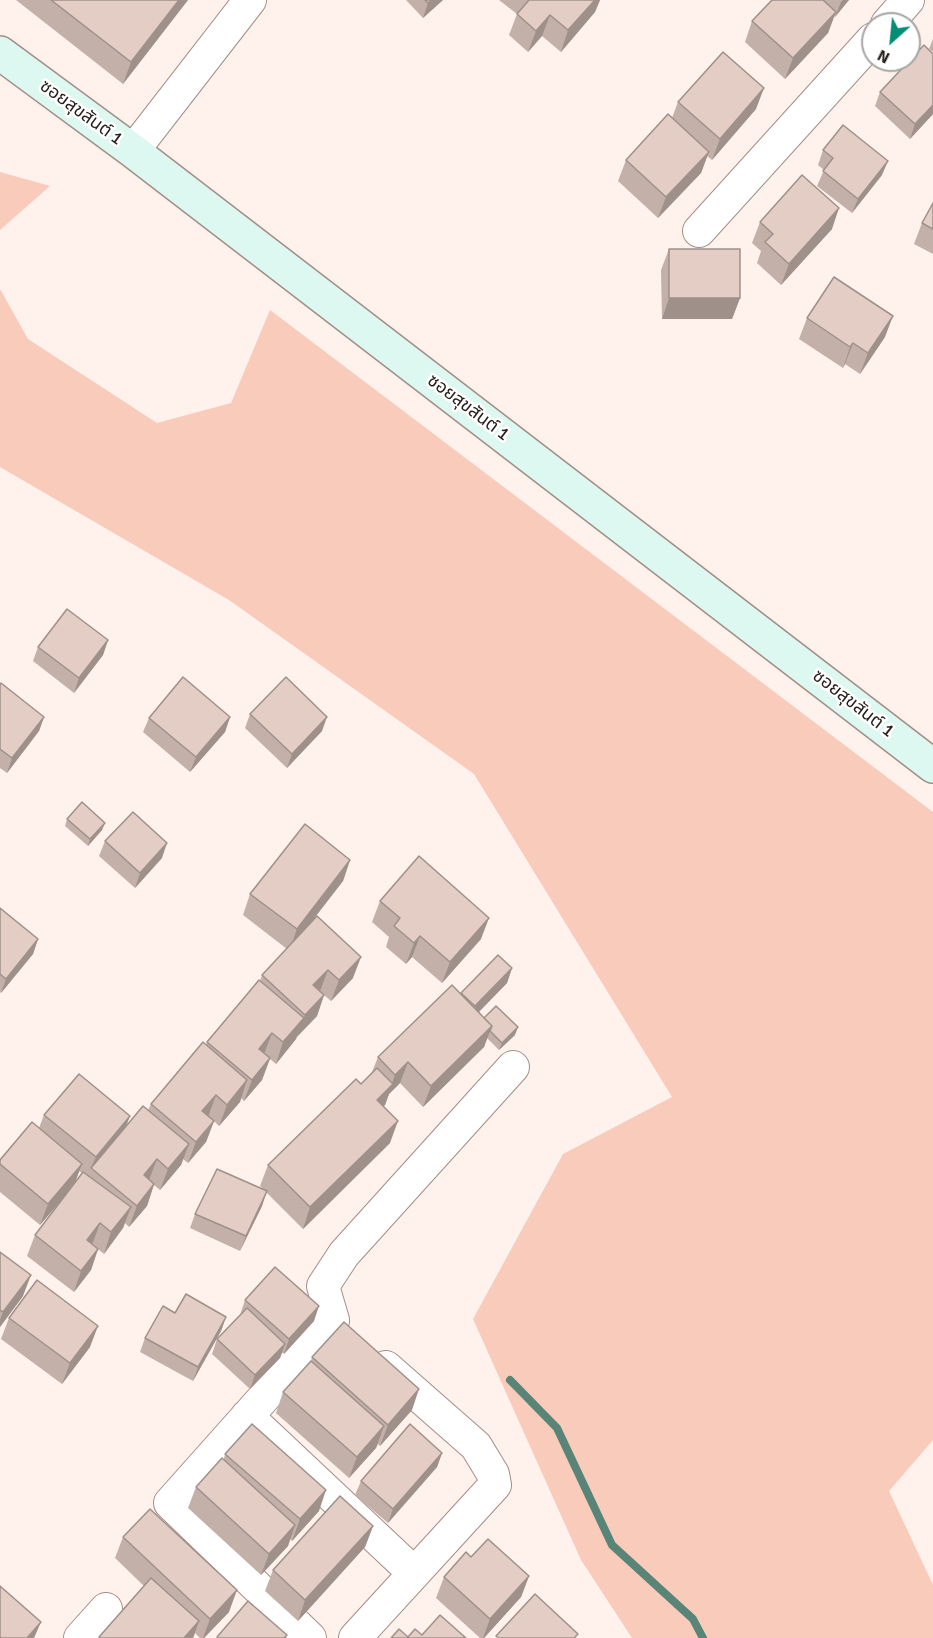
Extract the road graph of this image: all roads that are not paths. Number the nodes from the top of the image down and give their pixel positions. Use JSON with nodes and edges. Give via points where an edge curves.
{"nodes":[{"id":1,"x":250,"y":0,"type":"edge"},
{"id":2,"x":908,"y":0,"type":"edge"},
{"id":3,"x":898,"y":12,"type":"edge"},
{"id":4,"x":861,"y":52,"type":"edge"},
{"id":5,"x":0,"y":54,"type":"edge"},
{"id":6,"x":133,"y":151,"type":"junction"},
{"id":7,"x":699,"y":231,"type":"dead end"},
{"id":8,"x":933,"y":766,"type":"edge"},
{"id":9,"x":513,"y":1067,"type":"dead end"},
{"id":10,"x":350,"y":1335,"type":"junction"},
{"id":11,"x":247,"y":1416,"type":"junction"},
{"id":12,"x":414,"y":1573,"type":"junction"},
{"id":13,"x":106,"y":1609,"type":"dead end"},
{"id":14,"x":80,"y":1638,"type":"edge"},
{"id":15,"x":310,"y":1638,"type":"edge"},
{"id":16,"x":355,"y":1638,"type":"edge"}],
"edges":[{"from":1,"to":6,"type":"street"},
{"from":2,"to":3,"type":"street"},
{"from":4,"to":7,"type":"street"},
{"from":5,"to":6,"type":"street","name":"ซอยสุขสันต์ 1"},
{"from":6,"to":8,"type":"street","name":"ซอยสุขสันต์ 1"},
{"from":9,"to":10,"type":"street","via":[[344,1254],[323,1286]]},
{"from":10,"to":11,"type":"street"},
{"from":10,"to":12,"type":"street","via":[[476,1446],[495,1480],[495,1485]]},
{"from":11,"to":12,"type":"street"},
{"from":11,"to":15,"type":"street","via":[[170,1503]]},
{"from":12,"to":16,"type":"street"},
{"from":13,"to":14,"type":"street"}]}
